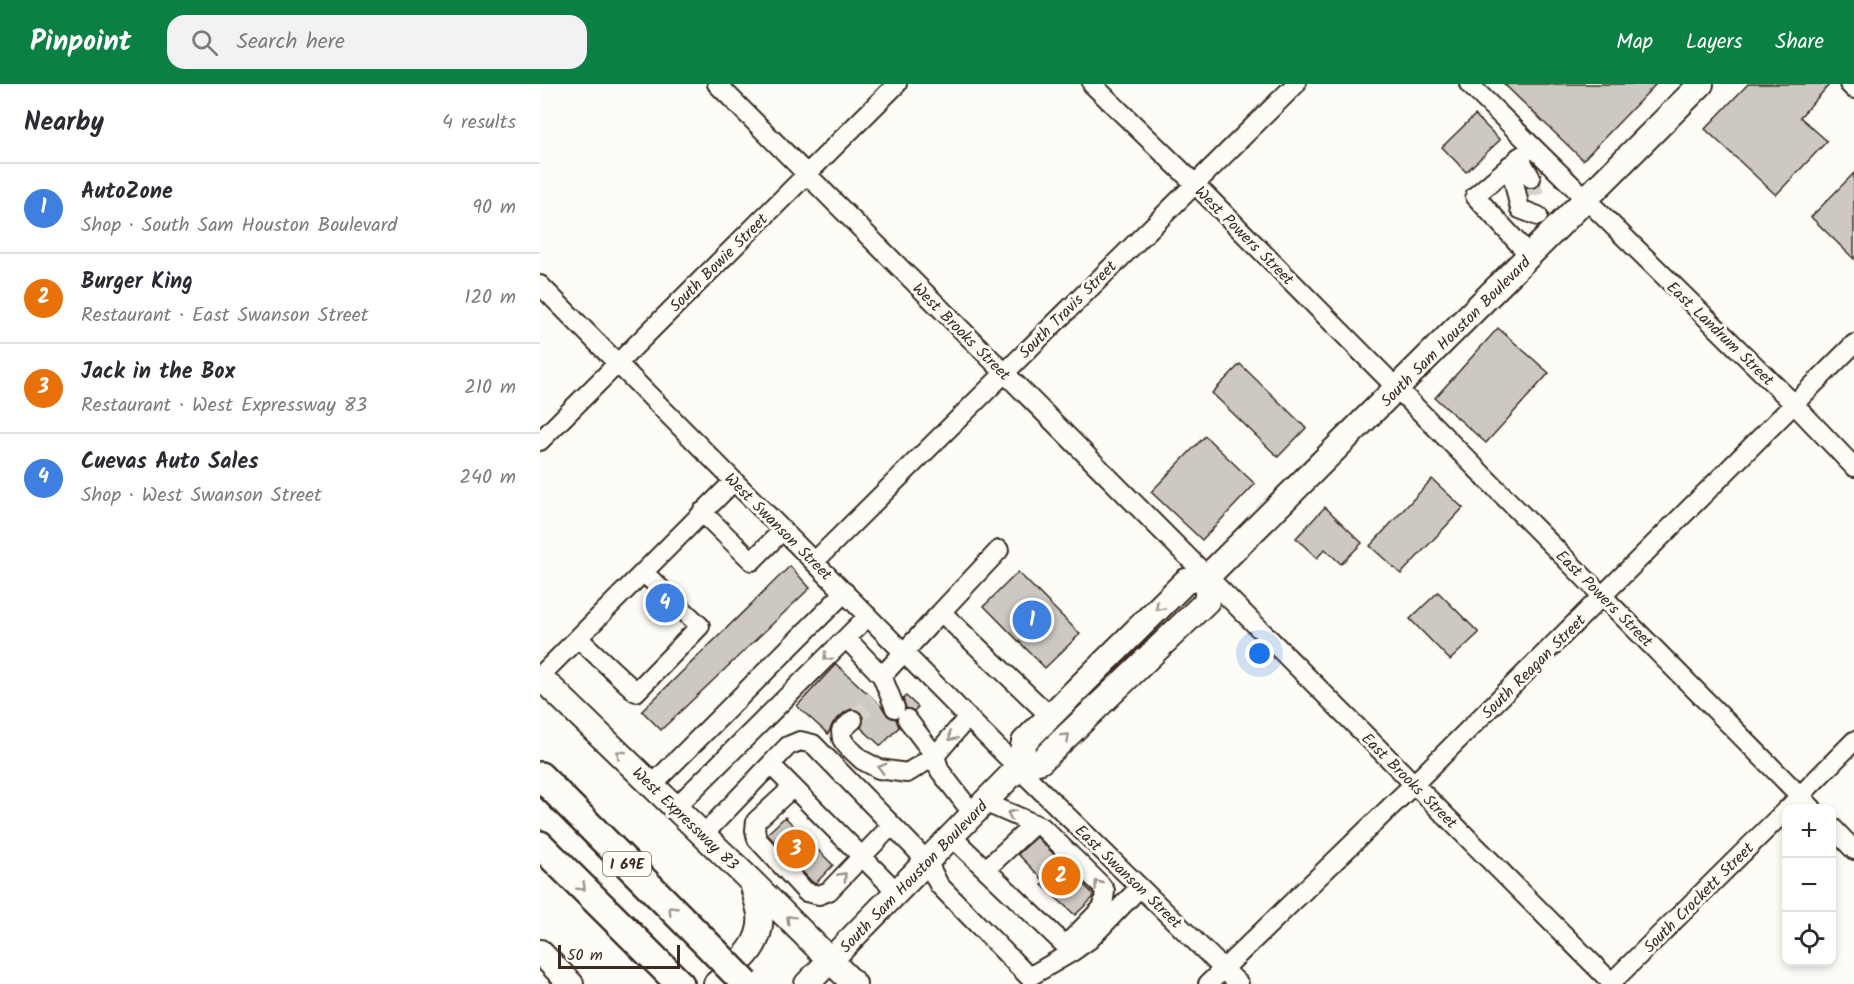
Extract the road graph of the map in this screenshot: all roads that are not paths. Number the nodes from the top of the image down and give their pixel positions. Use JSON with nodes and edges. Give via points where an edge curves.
{"nodes":[{"id":1,"x":717,"y":84,"type":"edge"},
{"id":2,"x":897,"y":84,"type":"edge"},
{"id":3,"x":1092,"y":84,"type":"edge"},
{"id":4,"x":1296,"y":84,"type":"edge"},
{"id":5,"x":1698,"y":85,"type":"edge"},
{"id":6,"x":1478,"y":87,"type":"edge"},
{"id":7,"x":1520,"y":156,"type":"junction"},
{"id":8,"x":806,"y":175,"type":"junction"},
{"id":9,"x":1531,"y":178,"type":"tunnel mouth"},
{"id":10,"x":1195,"y":184,"type":"junction"},
{"id":11,"x":1586,"y":201,"type":"junction"},
{"id":12,"x":1542,"y":217,"type":"junction"},
{"id":13,"x":1530,"y":256,"type":"junction"},
{"id":14,"x":540,"y":285,"type":"edge"},
{"id":15,"x":1854,"y":344,"type":"edge"},
{"id":16,"x":616,"y":364,"type":"junction"},
{"id":17,"x":1004,"y":372,"type":"junction"},
{"id":18,"x":1397,"y":388,"type":"junction"},
{"id":19,"x":1794,"y":404,"type":"junction"},
{"id":20,"x":540,"y":441,"type":"edge"},
{"id":21,"x":1854,"y":467,"type":"edge"},
{"id":22,"x":734,"y":481,"type":"junction"},
{"id":23,"x":702,"y":512,"type":"junction"},
{"id":24,"x":783,"y":530,"type":"junction"},
{"id":25,"x":999,"y":550,"type":"dead end"},
{"id":26,"x":815,"y":561,"type":"junction"},
{"id":27,"x":643,"y":572,"type":"junction"},
{"id":28,"x":1207,"y":577,"type":"junction"},
{"id":29,"x":844,"y":592,"type":"junction"},
{"id":30,"x":1603,"y":596,"type":"junction"},
{"id":31,"x":940,"y":612,"type":"junction"},
{"id":32,"x":868,"y":616,"type":"junction"},
{"id":33,"x":578,"y":638,"type":"junction"},
{"id":34,"x":846,"y":638,"type":"junction"},
{"id":35,"x":904,"y":651,"type":"junction"},
{"id":36,"x":540,"y":677,"type":"edge"},
{"id":37,"x":881,"y":687,"type":"junction"},
{"id":38,"x":1050,"y":716,"type":"junction"},
{"id":39,"x":968,"y":717,"type":"junction"},
{"id":40,"x":853,"y":720,"type":"tunnel mouth"},
{"id":41,"x":1854,"y":741,"type":"edge"},
{"id":42,"x":935,"y":756,"type":"junction"},
{"id":43,"x":771,"y":765,"type":"junction"},
{"id":44,"x":1018,"y":768,"type":"junction"},
{"id":45,"x":540,"y":776,"type":"edge"},
{"id":46,"x":1414,"y":784,"type":"junction"},
{"id":47,"x":652,"y":785,"type":"junction"},
{"id":48,"x":793,"y":787,"type":"junction"},
{"id":49,"x":1795,"y":804,"type":"edge"},
{"id":50,"x":1799,"y":804,"type":"edge"},
{"id":51,"x":675,"y":808,"type":"junction"},
{"id":52,"x":979,"y":808,"type":"junction"},
{"id":53,"x":1782,"y":820,"type":"edge"},
{"id":54,"x":892,"y":825,"type":"junction"},
{"id":55,"x":1037,"y":825,"type":"junction"},
{"id":56,"x":1836,"y":831,"type":"edge"},
{"id":57,"x":703,"y":835,"type":"junction"},
{"id":58,"x":951,"y":836,"type":"junction"},
{"id":59,"x":540,"y":846,"type":"edge"},
{"id":60,"x":1854,"y":850,"type":"edge"},
{"id":61,"x":861,"y":856,"type":"junction"},
{"id":62,"x":927,"y":861,"type":"junction"},
{"id":63,"x":986,"y":869,"type":"junction"},
{"id":64,"x":752,"y":882,"type":"junction"},
{"id":65,"x":1140,"y":887,"type":"junction"},
{"id":66,"x":897,"y":892,"type":"junction"},
{"id":67,"x":1069,"y":949,"type":"junction"},
{"id":68,"x":540,"y":952,"type":"edge"},
{"id":69,"x":831,"y":960,"type":"junction"},
{"id":70,"x":1224,"y":969,"type":"junction"},
{"id":71,"x":571,"y":984,"type":"edge"},
{"id":72,"x":680,"y":984,"type":"edge"},
{"id":73,"x":716,"y":984,"type":"edge"},
{"id":74,"x":746,"y":984,"type":"edge"},
{"id":75,"x":807,"y":984,"type":"edge"},
{"id":76,"x":854,"y":984,"type":"edge"},
{"id":77,"x":1209,"y":984,"type":"edge"},
{"id":78,"x":1239,"y":984,"type":"edge"},
{"id":79,"x":1611,"y":984,"type":"edge"}],
"edges":[{"from":1,"to":8,"type":"street","name":"West Brooks Street"},
{"from":2,"to":8,"type":"street","name":"South Bowie Street"},
{"from":3,"to":10,"type":"street","name":"West Powers Street"},
{"from":4,"to":10,"type":"street","name":"South Travis Street"},
{"from":5,"to":11,"type":"main road","name":"South Sam Houston Boulevard"},
{"from":6,"to":7,"type":"street","name":"East Landrum Street"},
{"from":7,"to":9,"type":"street"},
{"from":7,"to":11,"type":"street","name":"East Landrum Street"},
{"from":7,"to":12,"type":"street","via":[[1520,209]]},
{"from":7,"to":13,"type":"street","via":[[1475,196]]},
{"from":8,"to":16,"type":"street","name":"South Bowie Street"},
{"from":8,"to":17,"type":"street","name":"West Brooks Street"},
{"from":10,"to":17,"type":"street","name":"South Travis Street"},
{"from":10,"to":18,"type":"street","name":"West Powers Street"},
{"from":11,"to":12,"type":"main road","name":"South Sam Houston Boulevard"},
{"from":11,"to":19,"type":"street","name":"East Landrum Street"},
{"from":12,"to":13,"type":"main road","name":"South Sam Houston Boulevard"},
{"from":13,"to":18,"type":"main road","name":"South Sam Houston Boulevard"},
{"from":14,"to":16,"type":"street","name":"West Swanson Street"},
{"from":15,"to":19,"type":"street","name":"South Reagan Street"},
{"from":16,"to":20,"type":"street","name":"South Bowie Street"},
{"from":16,"to":22,"type":"street","name":"West Swanson Street"},
{"from":17,"to":26,"type":"street","name":"South Travis Street"},
{"from":17,"to":28,"type":"street","name":"West Brooks Street"},
{"from":18,"to":28,"type":"main road","name":"South Sam Houston Boulevard"},
{"from":18,"to":30,"type":"street","name":"East Powers Street"},
{"from":19,"to":21,"type":"street","name":"East Landrum Street"},
{"from":19,"to":30,"type":"street","name":"South Reagan Street"},
{"from":22,"to":23,"type":"street"},
{"from":22,"to":24,"type":"street","name":"West Swanson Street"},
{"from":23,"to":24,"type":"street","via":[[752,561]]},
{"from":23,"to":27,"type":"street"},
{"from":24,"to":26,"type":"street","name":"West Swanson Street"},
{"from":25,"to":31,"type":"street"},
{"from":26,"to":29,"type":"street","name":"West Swanson Street"},
{"from":27,"to":33,"type":"street"},
{"from":27,"to":33,"type":"street","via":[[700,626],[636,692]]},
{"from":28,"to":38,"type":"main road","name":"South Sam Houston Boulevard","one_way":true,"via":[[1186,581]]},
{"from":44,"to":28,"type":"main road","name":"South Sam Houston Boulevard","one_way":true,"via":[[1041,761],[1207,600]]},
{"from":28,"to":46,"type":"street","name":"East Brooks Street"},
{"from":29,"to":32,"type":"street","name":"West Swanson Street"},
{"from":29,"to":47,"type":"street"},
{"from":30,"to":46,"type":"street","name":"South Reagan Street"},
{"from":30,"to":49,"type":"street","name":"East Powers Street"},
{"from":31,"to":35,"type":"street"},
{"from":31,"to":38,"type":"street"},
{"from":32,"to":34,"type":"street"},
{"from":32,"to":35,"type":"street","name":"West Swanson Street"},
{"from":33,"to":36,"type":"street"},
{"from":34,"to":37,"type":"street"},
{"from":34,"to":51,"type":"street","one_way":true},
{"from":35,"to":37,"type":"street"},
{"from":35,"to":39,"type":"street","name":"West Swanson Street"},
{"from":47,"to":36,"type":"main road","name":"West Expressway 83","one_way":true},
{"from":37,"to":42,"type":"street"},
{"from":38,"to":44,"type":"main road","name":"South Sam Houston Boulevard","via":[[1023,742]]},
{"from":39,"to":42,"type":"street","one_way":true},
{"from":39,"to":44,"type":"street","name":"West Swanson Street"},
{"from":42,"to":40,"type":"street","one_way":true,"via":[[907,772],[879,769],[846,746],[841,730]]},
{"from":41,"to":50,"type":"street","name":"South Crockett Street"},
{"from":42,"to":52,"type":"street","via":[[939,771]]},
{"from":43,"to":48,"type":"street"},
{"from":43,"to":54,"type":"street","via":[[788,746],[800,741],[813,744]]},
{"from":43,"to":57,"type":"street"},
{"from":44,"to":52,"type":"main road","name":"South Sam Houston Boulevard"},
{"from":44,"to":65,"type":"street","name":"East Swanson Street"},
{"from":74,"to":45,"type":"highway","number":"I 69E","one_way":true,"bridge":true},
{"from":46,"to":70,"type":"street","name":"South Reagan Street"},
{"from":46,"to":79,"type":"street","name":"East Brooks Street"},
{"from":47,"to":51,"type":"main road","name":"West Expressway 83"},
{"from":48,"to":61,"type":"street"},
{"from":48,"to":61,"type":"street","one_way":true,"via":[[756,821],[755,830],[757,838],[806,892],[819,895],[829,891]]},
{"from":51,"to":57,"type":"main road","name":"West Expressway 83"},
{"from":55,"to":52,"type":"street","one_way":true},
{"from":52,"to":58,"type":"main road","name":"South Sam Houston Boulevard"},
{"from":53,"to":79,"type":"street","name":"South Crockett Street"},
{"from":54,"to":61,"type":"street"},
{"from":54,"to":62,"type":"street"},
{"from":55,"to":63,"type":"street"},
{"from":67,"to":55,"type":"street","one_way":true,"via":[[1103,907],[1105,891]]},
{"from":56,"to":60,"type":"street"},
{"from":57,"to":64,"type":"main road","name":"West Expressway 83"},
{"from":58,"to":62,"type":"main road","name":"South Sam Houston Boulevard"},
{"from":58,"to":63,"type":"street"},
{"from":59,"to":72,"type":"highway","number":"I 69E","one_way":true},
{"from":61,"to":66,"type":"street"},
{"from":62,"to":66,"type":"main road","name":"South Sam Houston Boulevard"},
{"from":62,"to":67,"type":"street","via":[[939,885],[1029,977]]},
{"from":63,"to":67,"type":"street"},
{"from":69,"to":64,"type":"main road","name":"West Expressway 83","one_way":true},
{"from":64,"to":73,"type":"main road","via":[[760,915],[757,938],[750,951]]},
{"from":65,"to":67,"type":"street","via":[[1089,940]]},
{"from":65,"to":70,"type":"street","name":"East Swanson Street"},
{"from":66,"to":69,"type":"main road","name":"South Sam Houston Boulevard"},
{"from":68,"to":71,"type":"main road"},
{"from":69,"to":75,"type":"main road","name":"South Sam Houston Boulevard"},
{"from":69,"to":76,"type":"main road","name":"West Expressway 83"},
{"from":70,"to":77,"type":"street","name":"South Reagan Street"},
{"from":70,"to":78,"type":"street","name":"East Swanson Street"}]}
